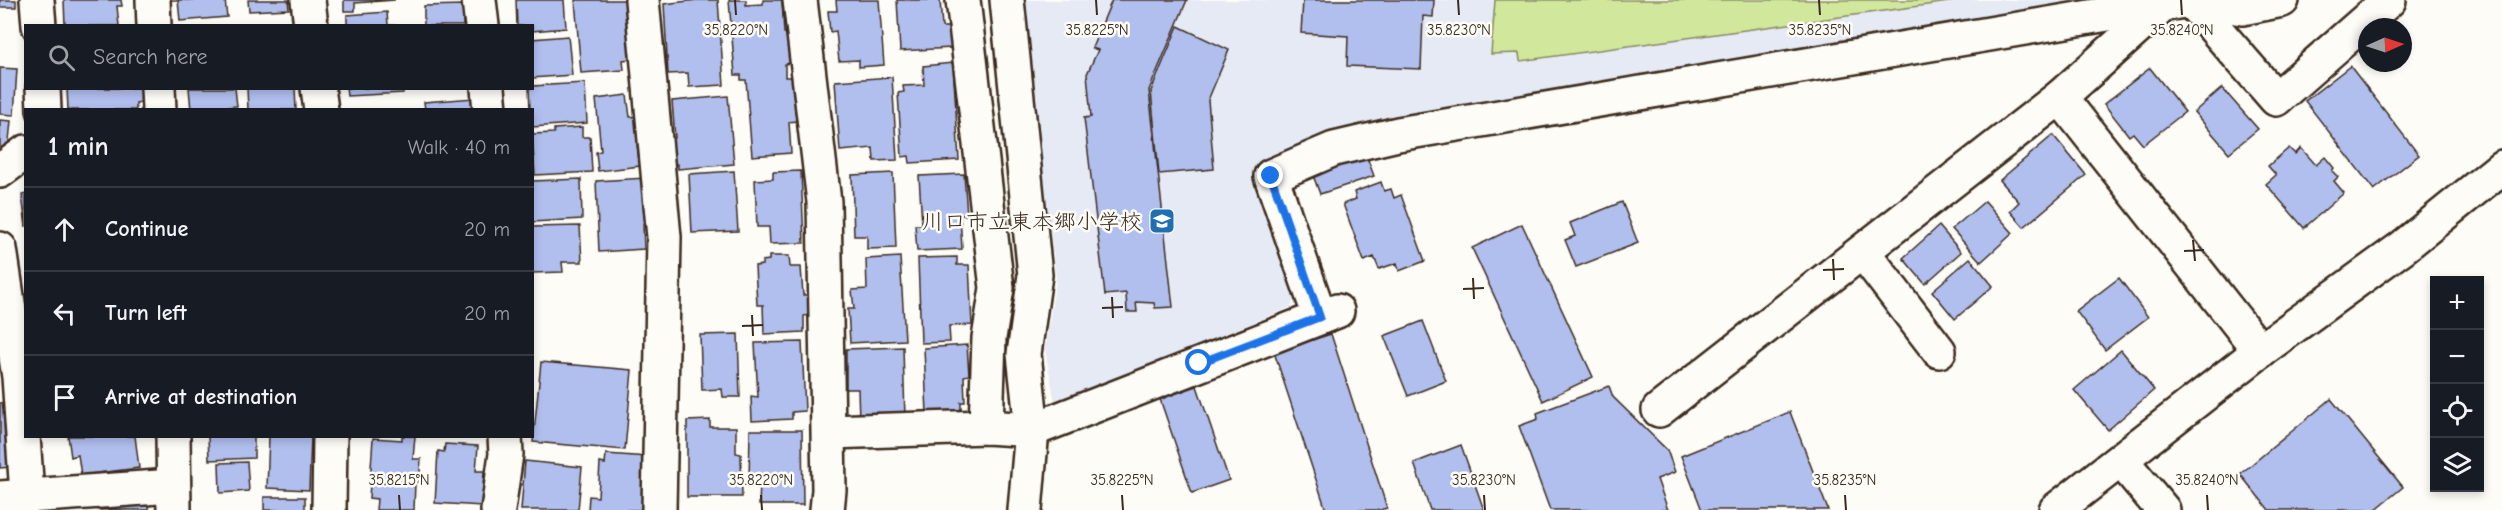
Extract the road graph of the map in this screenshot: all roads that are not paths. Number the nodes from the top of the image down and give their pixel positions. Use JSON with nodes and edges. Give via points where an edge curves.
{"nodes":[{"id":1,"x":37,"y":0,"type":"edge"},
{"id":2,"x":153,"y":0,"type":"edge"},
{"id":3,"x":308,"y":0,"type":"edge"},
{"id":4,"x":480,"y":0,"type":"edge"},
{"id":5,"x":642,"y":0,"type":"edge"},
{"id":6,"x":800,"y":0,"type":"edge"},
{"id":7,"x":963,"y":0,"type":"edge"},
{"id":8,"x":1007,"y":0,"type":"edge"},
{"id":9,"x":2283,"y":0,"type":"edge"},
{"id":10,"x":2389,"y":0,"type":"edge"},
{"id":11,"x":2176,"y":3,"type":"edge"},
{"id":12,"x":39,"y":24,"type":"edge"},
{"id":13,"x":154,"y":24,"type":"edge"},
{"id":14,"x":311,"y":24,"type":"edge"},
{"id":15,"x":482,"y":24,"type":"edge"},
{"id":16,"x":43,"y":90,"type":"edge"},
{"id":17,"x":158,"y":90,"type":"edge"},
{"id":18,"x":318,"y":90,"type":"edge"},
{"id":19,"x":488,"y":90,"type":"edge"},
{"id":20,"x":2060,"y":97,"type":"junction"},
{"id":21,"x":44,"y":108,"type":"edge"},
{"id":22,"x":159,"y":108,"type":"edge"},
{"id":23,"x":321,"y":108,"type":"edge"},
{"id":24,"x":490,"y":108,"type":"edge"},
{"id":25,"x":24,"y":153,"type":"edge"},
{"id":26,"x":2502,"y":167,"type":"edge"},
{"id":27,"x":0,"y":171,"type":"edge"},
{"id":28,"x":0,"y":249,"type":"edge"},
{"id":29,"x":1863,"y":252,"type":"junction"},
{"id":30,"x":1939,"y":351,"type":"dead end"},
{"id":31,"x":2260,"y":351,"type":"junction"},
{"id":32,"x":1659,"y":410,"type":"dead end"},
{"id":33,"x":986,"y":427,"type":"junction"},
{"id":34,"x":1032,"y":430,"type":"junction"},
{"id":35,"x":828,"y":432,"type":"junction"},
{"id":36,"x":174,"y":438,"type":"edge"},
{"id":37,"x":330,"y":438,"type":"edge"},
{"id":38,"x":505,"y":438,"type":"edge"},
{"id":39,"x":2121,"y":460,"type":"junction"},
{"id":40,"x":14,"y":497,"type":"edge"},
{"id":41,"x":174,"y":498,"type":"edge"},
{"id":42,"x":329,"y":510,"type":"edge"},
{"id":43,"x":498,"y":510,"type":"edge"},
{"id":44,"x":659,"y":510,"type":"edge"},
{"id":45,"x":826,"y":510,"type":"edge"},
{"id":46,"x":1025,"y":510,"type":"edge"},
{"id":47,"x":2056,"y":510,"type":"edge"},
{"id":48,"x":2163,"y":510,"type":"edge"}],
"edges":[{"from":1,"to":12,"type":"street"},
{"from":2,"to":13,"type":"street"},
{"from":3,"to":14,"type":"street"},
{"from":4,"to":15,"type":"street"},
{"from":5,"to":44,"type":"street","via":[[664,237]]},
{"from":6,"to":35,"type":"street","via":[[824,202]]},
{"from":7,"to":33,"type":"street","via":[[997,288],[989,338]]},
{"from":8,"to":34,"type":"street","via":[[1035,275],[1024,354]]},
{"from":9,"to":11,"type":"street","via":[[2242,8]]},
{"from":10,"to":11,"type":"street","via":[[2276,99]]},
{"from":11,"to":20,"type":"street"},
{"from":11,"to":34,"type":"street","via":[[1398,134],[1334,149],[1271,176],[1328,314]]},
{"from":16,"to":21,"type":"street"},
{"from":17,"to":22,"type":"street"},
{"from":18,"to":23,"type":"street"},
{"from":19,"to":24,"type":"street"},
{"from":20,"to":29,"type":"street"},
{"from":20,"to":31,"type":"street"},
{"from":25,"to":27,"type":"street"},
{"from":26,"to":31,"type":"street","via":[[2403,247]]},
{"from":28,"to":40,"type":"street","via":[[19,377]]},
{"from":29,"to":30,"type":"street"},
{"from":29,"to":32,"type":"street"},
{"from":31,"to":39,"type":"street"},
{"from":33,"to":34,"type":"street"},
{"from":33,"to":35,"type":"street"},
{"from":34,"to":46,"type":"street"},
{"from":35,"to":45,"type":"street"},
{"from":36,"to":41,"type":"street"},
{"from":37,"to":42,"type":"street"},
{"from":38,"to":43,"type":"street"},
{"from":39,"to":47,"type":"street"},
{"from":39,"to":48,"type":"street"},
{"from":40,"to":41,"type":"street"}]}
